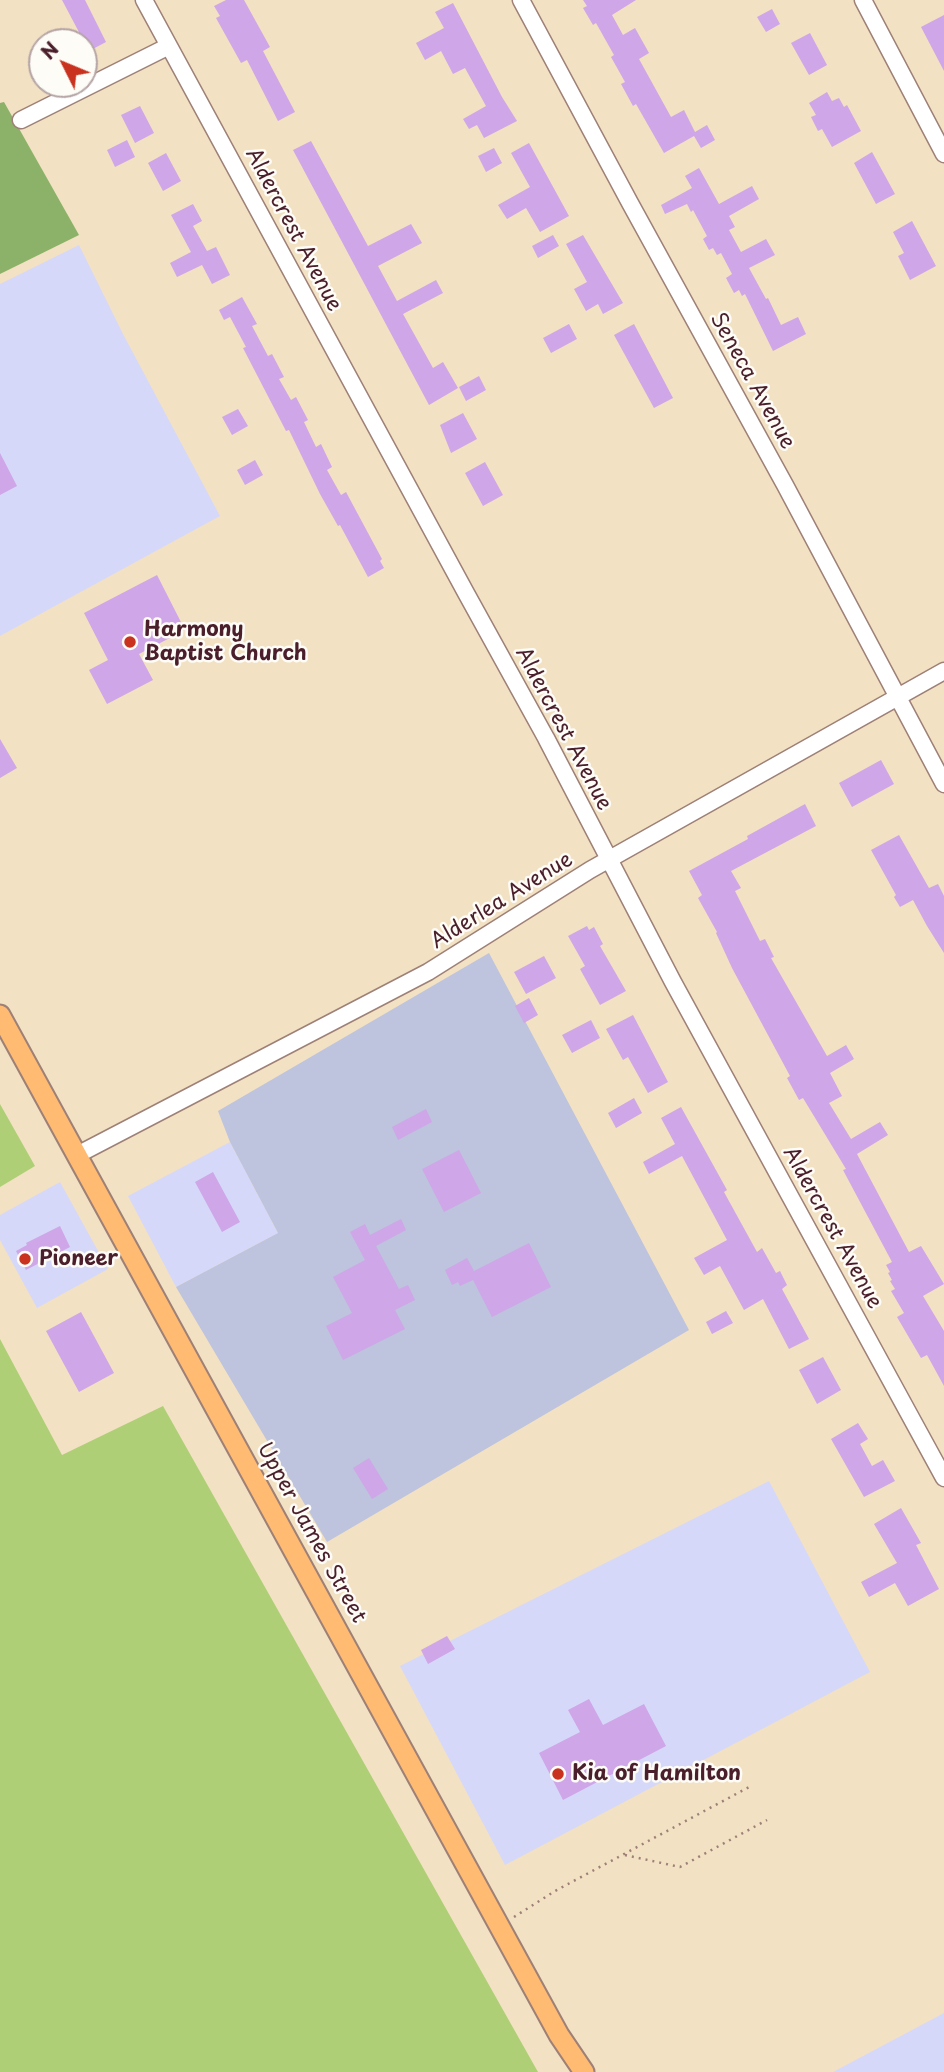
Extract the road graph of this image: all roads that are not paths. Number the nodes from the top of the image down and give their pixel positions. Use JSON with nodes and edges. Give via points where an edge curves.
{"nodes":[{"id":1,"x":144,"y":0,"type":"edge"},
{"id":2,"x":520,"y":0,"type":"edge"},
{"id":3,"x":863,"y":0,"type":"edge"},
{"id":4,"x":169,"y":46,"type":"junction"},
{"id":5,"x":21,"y":120,"type":"dead end"},
{"id":6,"x":944,"y":154,"type":"edge"},
{"id":7,"x":944,"y":671,"type":"edge"},
{"id":8,"x":897,"y":697,"type":"junction"},
{"id":9,"x":944,"y":784,"type":"edge"},
{"id":10,"x":610,"y":860,"type":"junction"},
{"id":11,"x":0,"y":1015,"type":"edge"},
{"id":12,"x":77,"y":1155,"type":"junction"},
{"id":13,"x":944,"y":1478,"type":"edge"},
{"id":14,"x":584,"y":2072,"type":"edge"}],
"edges":[{"from":1,"to":4,"type":"street","name":"Aldercrest Avenue"},
{"from":2,"to":8,"type":"street","name":"Seneca Avenue"},
{"from":3,"to":6,"type":"street"},
{"from":4,"to":5,"type":"street"},
{"from":4,"to":10,"type":"street","name":"Aldercrest Avenue"},
{"from":7,"to":8,"type":"street","name":"Alderlea Avenue"},
{"from":8,"to":9,"type":"street","name":"Seneca Avenue"},
{"from":8,"to":10,"type":"street","name":"Alderlea Avenue"},
{"from":10,"to":12,"type":"street","name":"Alderlea Avenue","via":[[428,972]]},
{"from":10,"to":13,"type":"street","name":"Aldercrest Avenue"},
{"from":11,"to":12,"type":"main road","name":"Upper James Street"},
{"from":12,"to":14,"type":"main road","name":"Upper James Street","via":[[559,2035]]}]}
